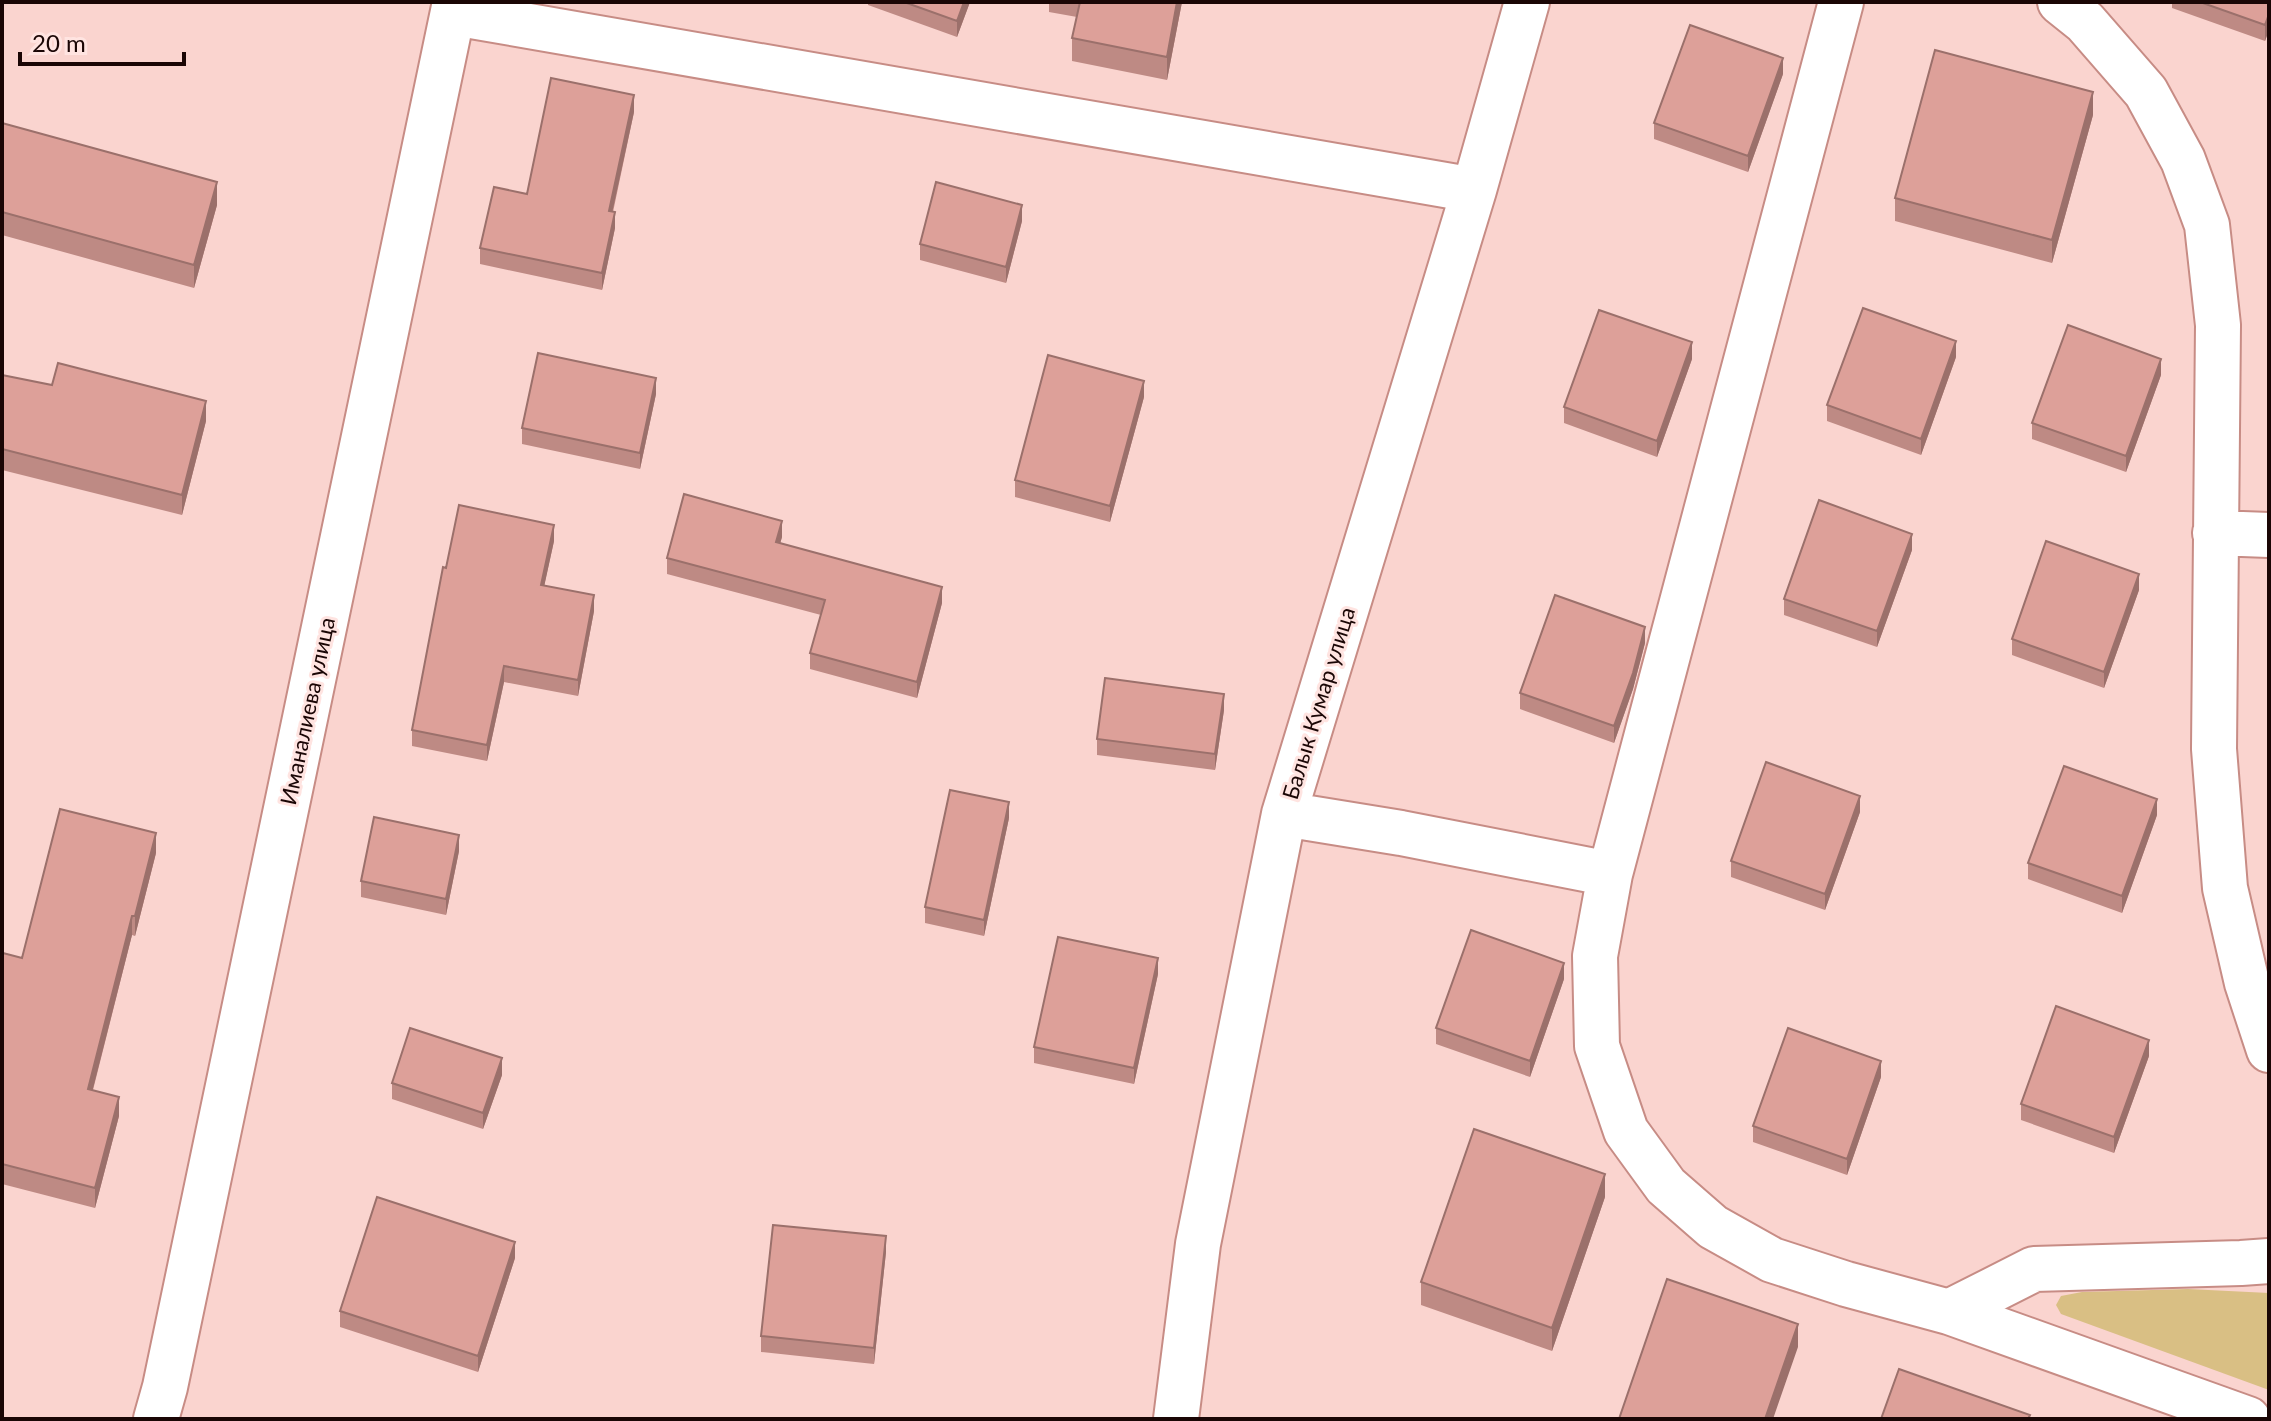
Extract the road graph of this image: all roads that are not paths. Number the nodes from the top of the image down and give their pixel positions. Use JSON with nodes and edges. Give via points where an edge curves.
{"nodes":[{"id":1,"x":1527,"y":2,"type":"edge"},
{"id":2,"x":1841,"y":2,"type":"edge"},
{"id":3,"x":2060,"y":2,"type":"edge"},
{"id":4,"x":454,"y":7,"type":"edge"},
{"id":5,"x":1474,"y":190,"type":"junction"},
{"id":6,"x":2215,"y":533,"type":"junction"},
{"id":7,"x":2269,"y":535,"type":"edge"},
{"id":8,"x":1284,"y":814,"type":"junction"},
{"id":9,"x":1610,"y":874,"type":"junction"},
{"id":10,"x":2269,"y":1050,"type":"edge"},
{"id":11,"x":2269,"y":1261,"type":"edge"},
{"id":12,"x":1949,"y":1312,"type":"junction"},
{"id":13,"x":156,"y":1419,"type":"edge"},
{"id":14,"x":1176,"y":1419,"type":"edge"},
{"id":15,"x":2248,"y":1419,"type":"edge"}],
"edges":[{"from":1,"to":5,"type":"street","name":"Балык Кумар улица"},
{"from":2,"to":9,"type":"street"},
{"from":3,"to":6,"type":"street","via":[[2085,22],[2146,92],[2183,160],[2207,225],[2218,325]]},
{"from":4,"to":5,"type":"street"},
{"from":4,"to":13,"type":"street","name":"Иманалиева улица"},
{"from":5,"to":8,"type":"street","name":"Балык Кумар улица"},
{"from":6,"to":7,"type":"street"},
{"from":6,"to":10,"type":"street","via":[[2214,749],[2225,888]]},
{"from":8,"to":9,"type":"street"},
{"from":8,"to":14,"type":"street","name":"Балык Кумар улица","via":[[1198,1244]]},
{"from":9,"to":12,"type":"street","via":[[1595,956],[1597,1046],[1626,1131],[1666,1186],[1713,1227],[1772,1260]]},
{"from":11,"to":12,"type":"street","via":[[2034,1269]]},
{"from":12,"to":15,"type":"street"}]}
